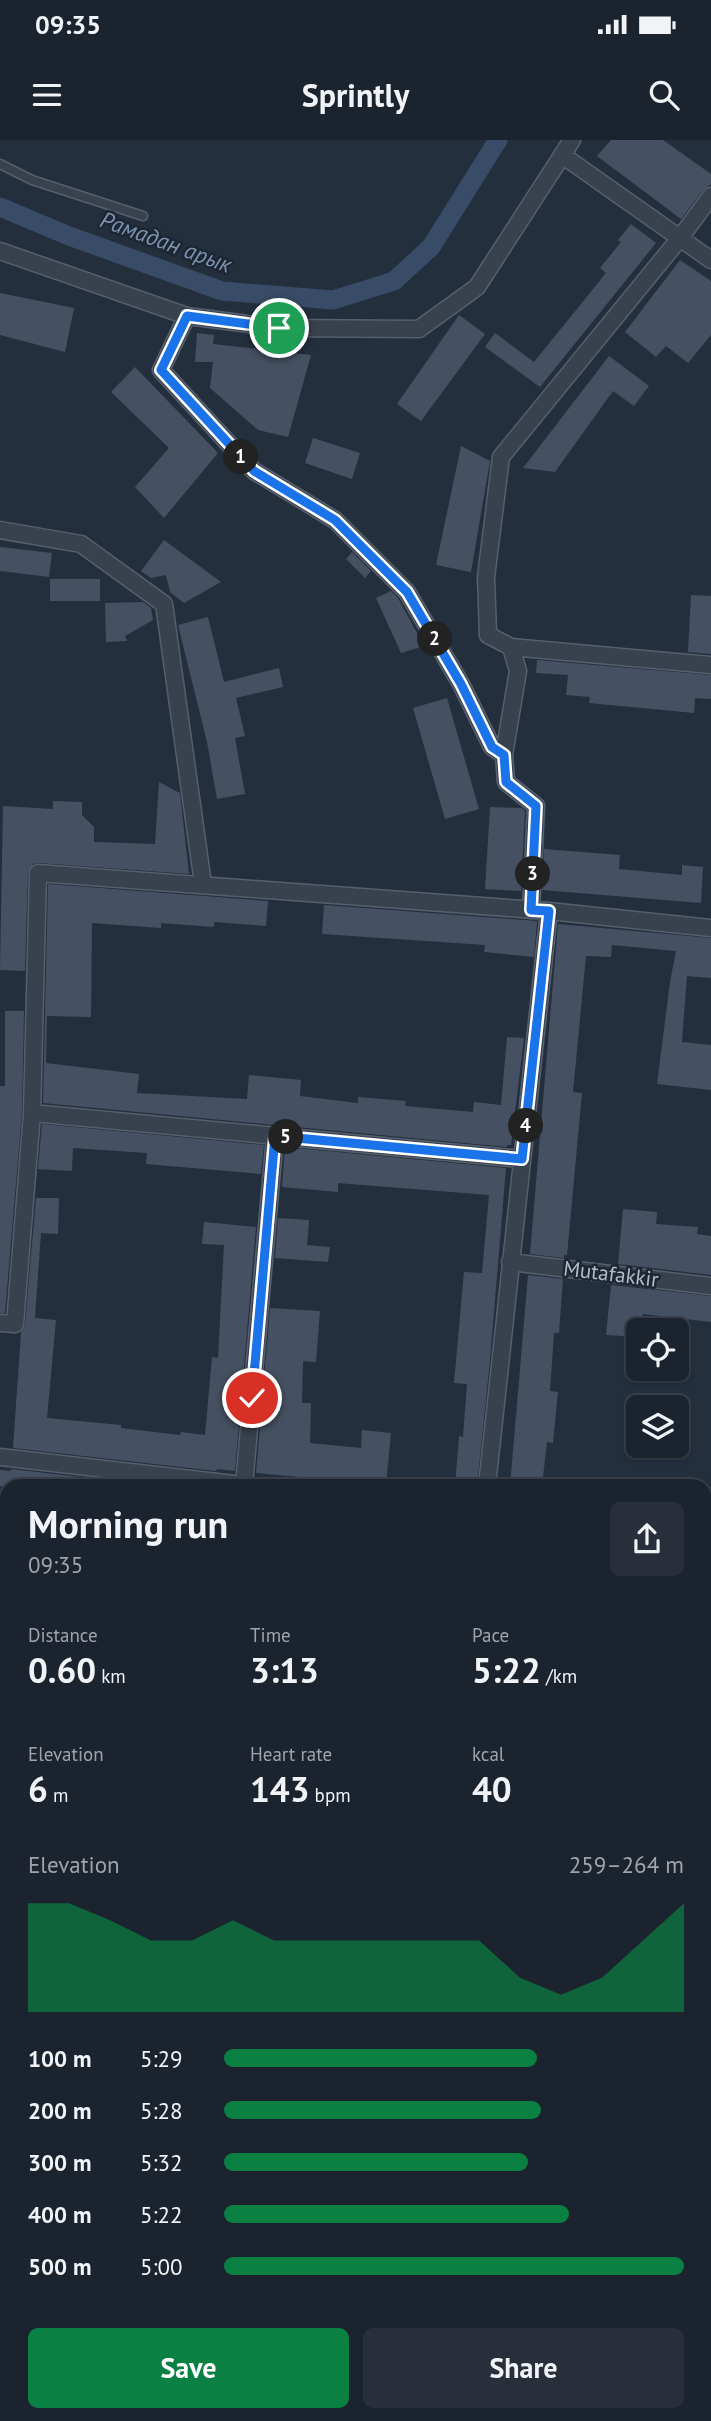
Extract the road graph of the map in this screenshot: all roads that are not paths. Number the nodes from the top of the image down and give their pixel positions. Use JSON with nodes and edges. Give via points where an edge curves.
{"nodes":[{"id":1,"x":572,"y":140,"type":"edge"},
{"id":2,"x":562,"y":155,"type":"junction"},
{"id":3,"x":0,"y":164,"type":"edge"},
{"id":4,"x":711,"y":196,"type":"edge"},
{"id":5,"x":143,"y":216,"type":"dead end"},
{"id":6,"x":680,"y":238,"type":"junction"},
{"id":7,"x":0,"y":251,"type":"edge"},
{"id":8,"x":711,"y":260,"type":"edge"},
{"id":9,"x":187,"y":316,"type":"junction"},
{"id":10,"x":0,"y":530,"type":"edge"},
{"id":11,"x":511,"y":647,"type":"junction"},
{"id":12,"x":711,"y":665,"type":"edge"},
{"id":13,"x":504,"y":755,"type":"junction"},
{"id":14,"x":203,"y":884,"type":"junction"},
{"id":15,"x":531,"y":910,"type":"junction"},
{"id":16,"x":549,"y":911,"type":"junction"},
{"id":17,"x":711,"y":928,"type":"edge"},
{"id":18,"x":32,"y":1114,"type":"junction"},
{"id":19,"x":275,"y":1136,"type":"junction"},
{"id":20,"x":522,"y":1159,"type":"junction"},
{"id":21,"x":510,"y":1262,"type":"junction"},
{"id":22,"x":711,"y":1286,"type":"edge"},
{"id":23,"x":0,"y":1323,"type":"edge"},
{"id":24,"x":0,"y":1457,"type":"edge"},
{"id":25,"x":192,"y":1479,"type":"edge"},
{"id":26,"x":245,"y":1479,"type":"edge"},
{"id":27,"x":488,"y":1479,"type":"edge"}],
"edges":[{"from":1,"to":2,"type":"street"},
{"from":2,"to":6,"type":"street"},
{"from":2,"to":9,"type":"street","via":[[477,287],[419,328],[279,328]]},
{"from":3,"to":5,"type":"lane","via":[[32,180]]},
{"from":4,"to":6,"type":"street"},
{"from":6,"to":8,"type":"street"},
{"from":6,"to":11,"type":"street","via":[[501,457],[486,577],[488,635]]},
{"from":7,"to":9,"type":"street"},
{"from":9,"to":13,"type":"street","via":[[161,370],[254,471],[335,520],[407,592],[492,747]]},
{"from":10,"to":14,"type":"street","via":[[81,544],[164,604]]},
{"from":11,"to":12,"type":"street"},
{"from":11,"to":13,"type":"street","via":[[518,671]]},
{"from":13,"to":15,"type":"street","via":[[506,782],[536,806]]},
{"from":14,"to":15,"type":"street"},
{"from":14,"to":18,"type":"street","via":[[38,873]]},
{"from":15,"to":16,"type":"street"},
{"from":16,"to":17,"type":"street"},
{"from":16,"to":20,"type":"street"},
{"from":18,"to":19,"type":"street"},
{"from":18,"to":23,"type":"street","via":[[15,1324]]},
{"from":19,"to":20,"type":"street"},
{"from":19,"to":26,"type":"street"},
{"from":20,"to":21,"type":"street"},
{"from":21,"to":22,"type":"street","name":"Mutafakkir"},
{"from":21,"to":27,"type":"street"},
{"from":24,"to":25,"type":"street"}]}
